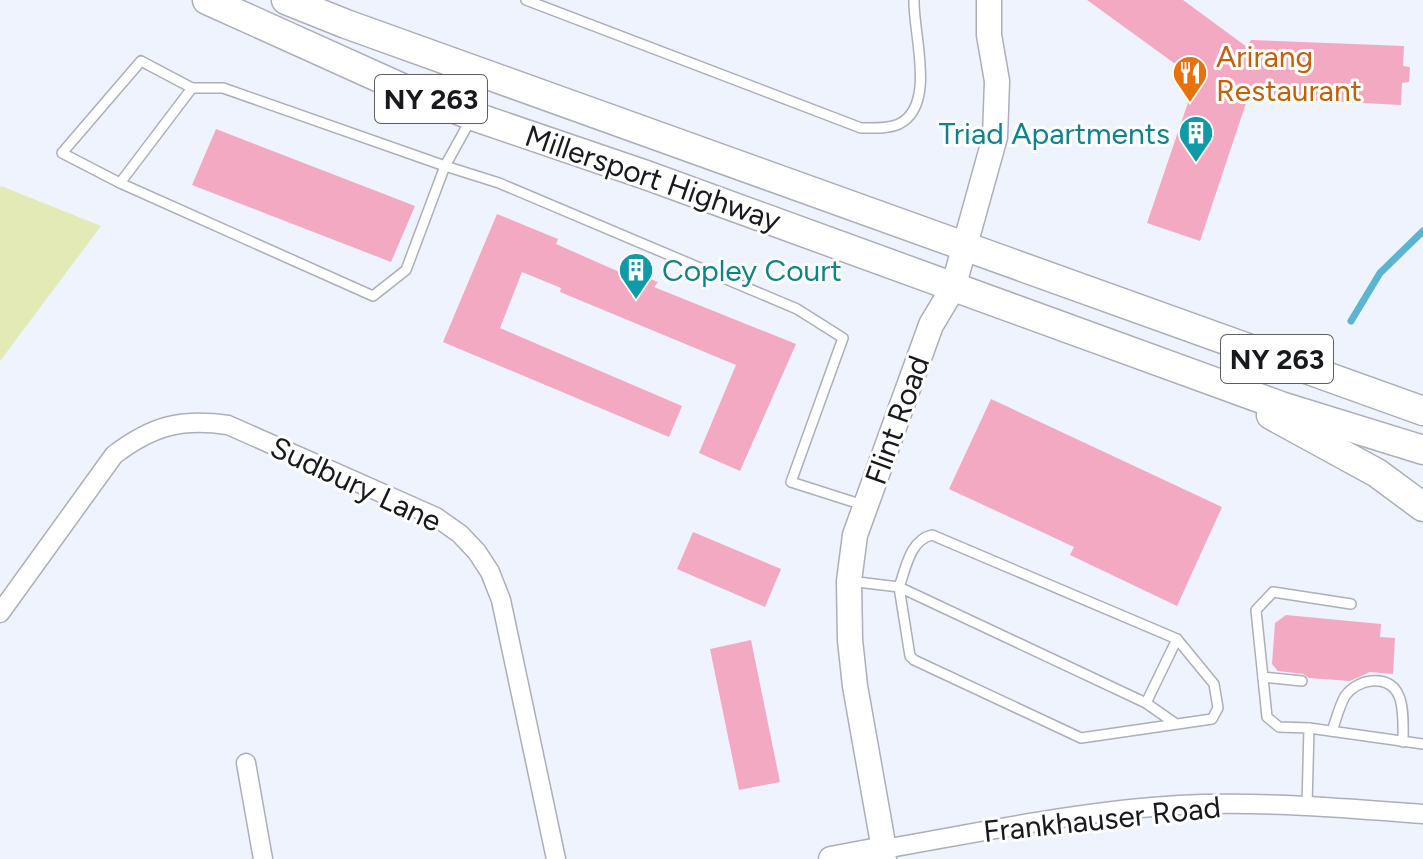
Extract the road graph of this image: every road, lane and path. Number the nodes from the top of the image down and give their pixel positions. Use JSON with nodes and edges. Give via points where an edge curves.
{"nodes":[{"id":1,"x":207,"y":0,"type":"edge"},
{"id":2,"x":286,"y":0,"type":"edge"},
{"id":3,"x":526,"y":0,"type":"edge"},
{"id":4,"x":914,"y":0,"type":"edge"},
{"id":5,"x":989,"y":0,"type":"edge"},
{"id":6,"x":192,"y":88,"type":"junction"},
{"id":7,"x":473,"y":116,"type":"junction"},
{"id":8,"x":445,"y":166,"type":"junction"},
{"id":9,"x":120,"y":183,"type":"junction"},
{"id":10,"x":965,"y":248,"type":"junction"},
{"id":11,"x":953,"y":288,"type":"junction"},
{"id":12,"x":1216,"y":381,"type":"junction"},
{"id":13,"x":1423,"y":411,"type":"edge"},
{"id":14,"x":1423,"y":450,"type":"edge"},
{"id":15,"x":867,"y":506,"type":"junction"},
{"id":16,"x":1423,"y":507,"type":"edge"},
{"id":17,"x":849,"y":581,"type":"junction"},
{"id":18,"x":899,"y":587,"type":"junction"},
{"id":19,"x":1351,"y":604,"type":"dead end"},
{"id":20,"x":0,"y":613,"type":"edge"},
{"id":21,"x":1177,"y":639,"type":"junction"},
{"id":22,"x":1263,"y":677,"type":"junction"},
{"id":23,"x":1302,"y":681,"type":"dead end"},
{"id":24,"x":1146,"y":703,"type":"junction"},
{"id":25,"x":1176,"y":724,"type":"junction"},
{"id":26,"x":1309,"y":728,"type":"junction"},
{"id":27,"x":1332,"y":731,"type":"junction"},
{"id":28,"x":1403,"y":742,"type":"junction"},
{"id":29,"x":1423,"y":744,"type":"edge"},
{"id":30,"x":246,"y":763,"type":"dead end"},
{"id":31,"x":1307,"y":806,"type":"junction"},
{"id":32,"x":1423,"y":814,"type":"edge"},
{"id":33,"x":885,"y":854,"type":"edge"},
{"id":34,"x":263,"y":859,"type":"edge"},
{"id":35,"x":556,"y":859,"type":"edge"},
{"id":36,"x":831,"y":859,"type":"edge"}],
"edges":[{"from":1,"to":7,"type":"main road","name":"Millersport Highway","number":"NY 263"},
{"from":2,"to":10,"type":"main road","name":"Millersport Highway","number":"NY 263"},
{"from":3,"to":4,"type":"lane","via":[[861,128],[895,126],[909,118],[921,93]]},
{"from":5,"to":10,"type":"street","name":"Flint Road","via":[[997,81],[995,137]]},
{"from":6,"to":8,"type":"lane","via":[[223,88]]},
{"from":6,"to":9,"type":"lane"},
{"from":6,"to":9,"type":"lane","via":[[141,61],[62,153]]},
{"from":7,"to":8,"type":"lane"},
{"from":7,"to":11,"type":"main road","name":"Millersport Highway","number":"NY 263"},
{"from":8,"to":9,"type":"lane","via":[[406,270],[373,296]]},
{"from":8,"to":15,"type":"lane","via":[[499,183],[797,309],[843,338],[791,482]]},
{"from":10,"to":11,"type":"street","name":"Flint Road"},
{"from":10,"to":13,"type":"main road","name":"Millersport Highway","number":"NY 263"},
{"from":11,"to":12,"type":"main road","name":"Millersport Highway","number":"NY 263"},
{"from":11,"to":15,"type":"street","name":"Flint Road","via":[[931,325]]},
{"from":12,"to":14,"type":"main road","name":"Millersport Highway","number":"NY 263"},
{"from":12,"to":16,"type":"main road","via":[[1377,473]]},
{"from":15,"to":17,"type":"street","name":"Flint Road","via":[[855,535]]},
{"from":17,"to":18,"type":"lane"},
{"from":17,"to":33,"type":"street","name":"Flint Road","via":[[855,686]]},
{"from":18,"to":21,"type":"lane","via":[[914,546],[932,535]]},
{"from":18,"to":24,"type":"lane"},
{"from":18,"to":25,"type":"lane","via":[[914,660],[1081,738]]},
{"from":19,"to":22,"type":"lane","via":[[1273,592],[1256,610]]},
{"from":20,"to":35,"type":"street","name":"Sudbury Lane","via":[[114,455],[155,429],[179,422],[228,425],[423,511],[460,534],[477,552],[501,600]]},
{"from":21,"to":24,"type":"lane"},
{"from":21,"to":25,"type":"lane","via":[[1214,684],[1218,708],[1212,719]]},
{"from":22,"to":23,"type":"lane"},
{"from":22,"to":26,"type":"lane","via":[[1267,717],[1279,727]]},
{"from":24,"to":25,"type":"lane"},
{"from":26,"to":27,"type":"lane"},
{"from":26,"to":31,"type":"lane"},
{"from":27,"to":28,"type":"lane"},
{"from":27,"to":28,"type":"lane","via":[[1346,695],[1358,685],[1388,682],[1403,704]]},
{"from":28,"to":29,"type":"lane"},
{"from":30,"to":34,"type":"street"},
{"from":31,"to":32,"type":"street","name":"Frankhauser Road"},
{"from":31,"to":33,"type":"street","name":"Frankhauser Road","via":[[1144,808],[1044,821]]},
{"from":33,"to":36,"type":"street","name":"Frankhauser Road"}]}
